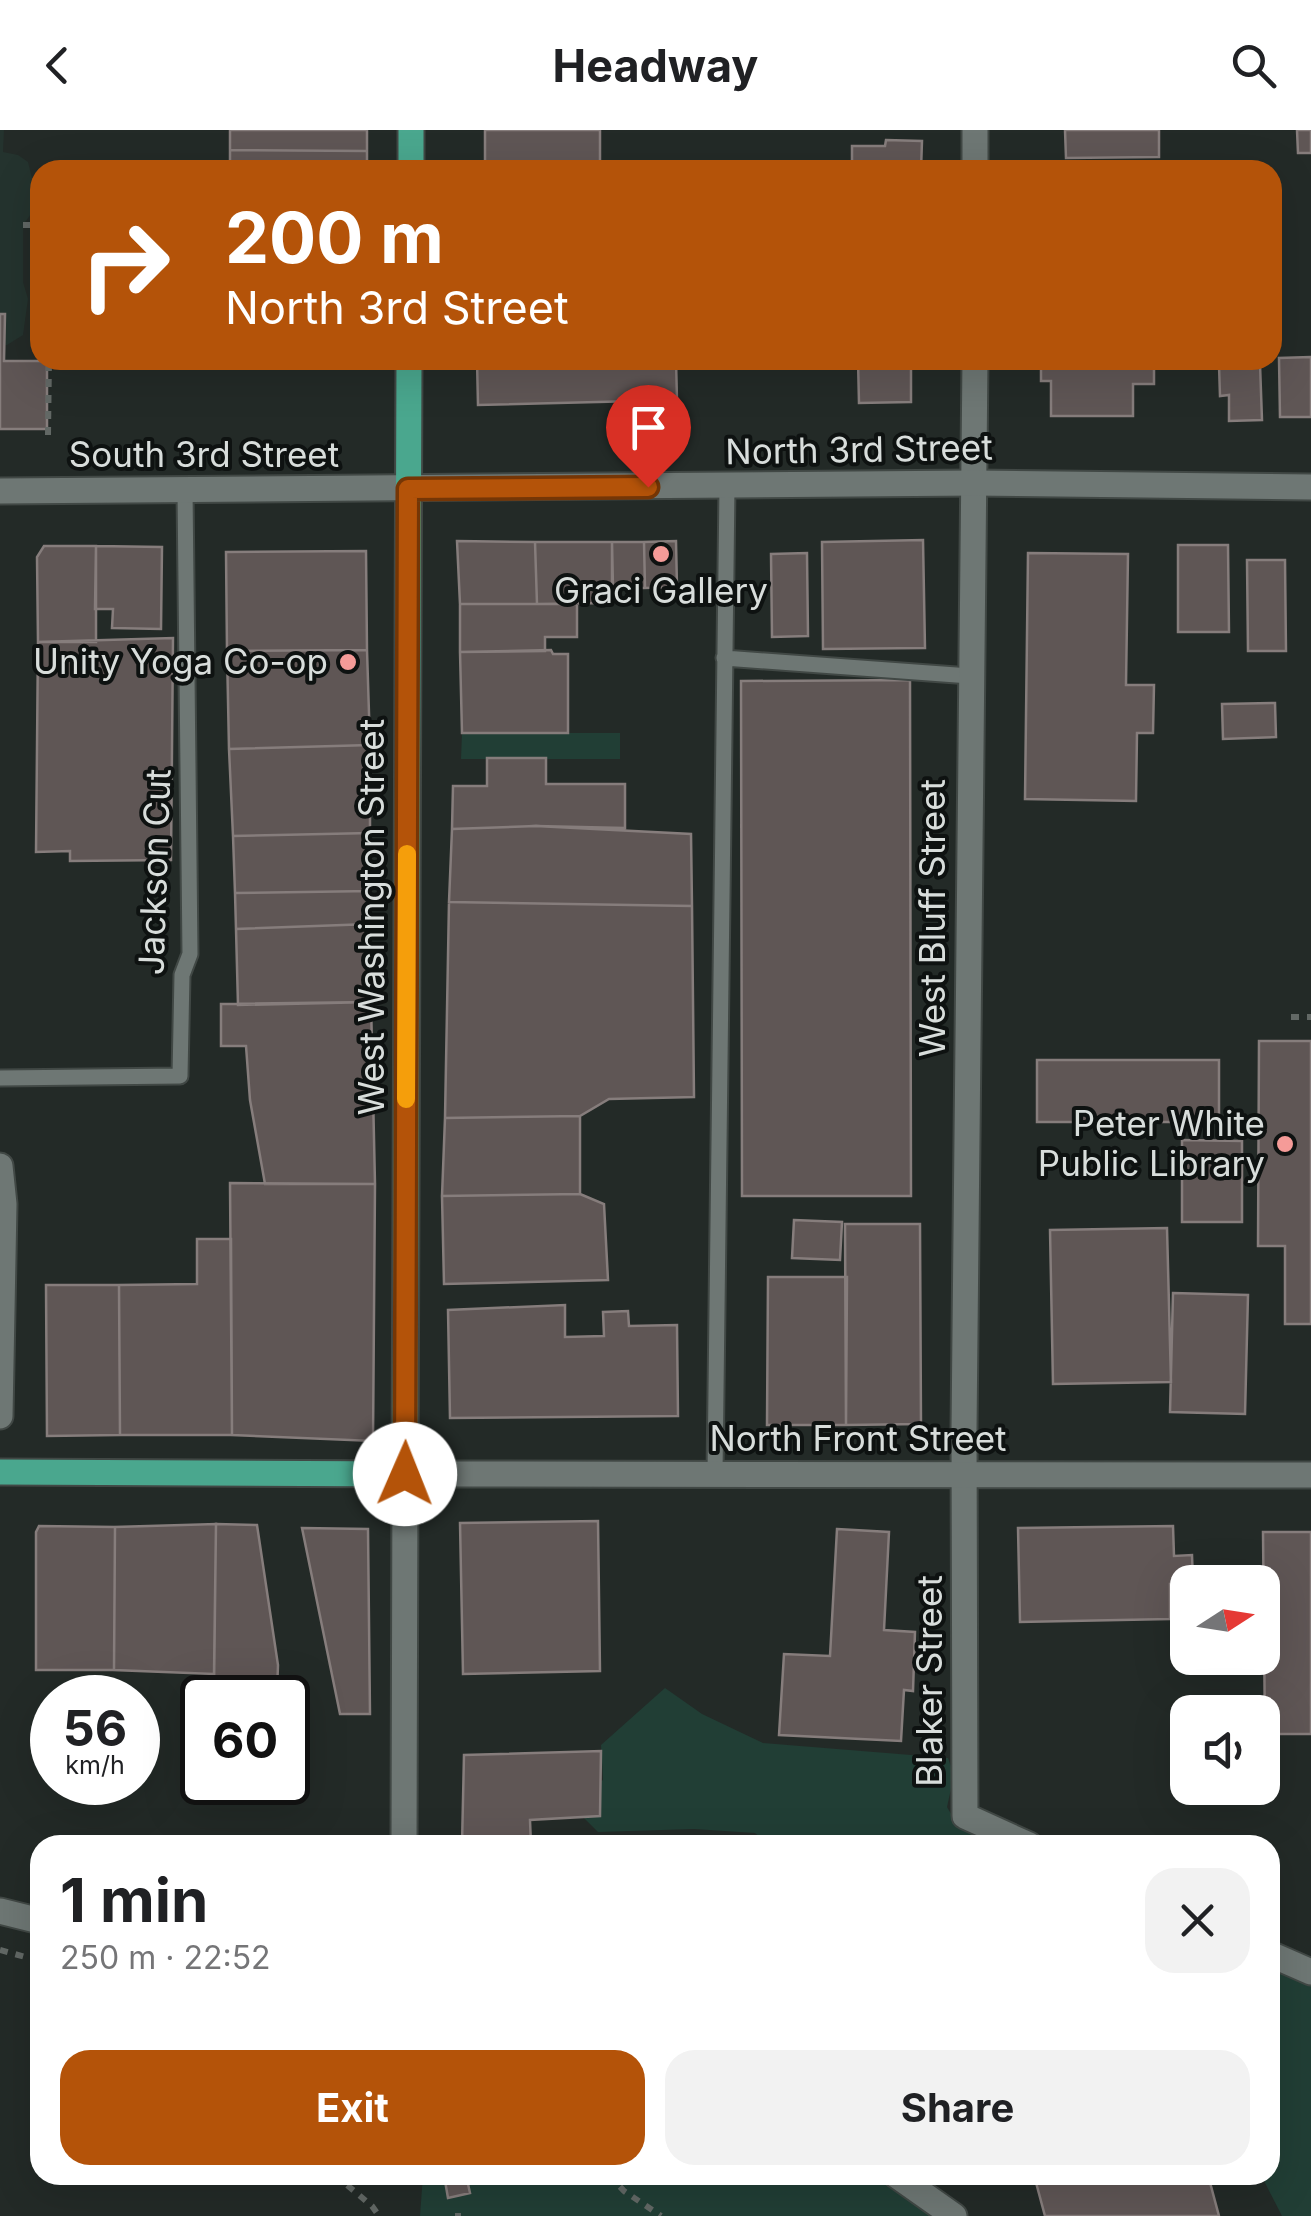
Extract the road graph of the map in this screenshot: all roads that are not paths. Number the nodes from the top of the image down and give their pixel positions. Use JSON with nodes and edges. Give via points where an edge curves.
{"nodes":[{"id":1,"x":411,"y":130,"type":"edge"},
{"id":2,"x":975,"y":130,"type":"edge"},
{"id":3,"x":410,"y":160,"type":"edge"},
{"id":4,"x":975,"y":160,"type":"edge"},
{"id":5,"x":409,"y":370,"type":"edge"},
{"id":6,"x":975,"y":370,"type":"edge"},
{"id":7,"x":975,"y":482,"type":"junction"},
{"id":8,"x":727,"y":486,"type":"junction"},
{"id":9,"x":1311,"y":487,"type":"edge"},
{"id":10,"x":408,"y":489,"type":"junction"},
{"id":11,"x":185,"y":490,"type":"junction"},
{"id":12,"x":0,"y":491,"type":"edge"},
{"id":13,"x":724,"y":658,"type":"junction"},
{"id":14,"x":970,"y":676,"type":"junction"},
{"id":15,"x":0,"y":1078,"type":"edge"},
{"id":16,"x":0,"y":1166,"type":"edge"},
{"id":17,"x":2,"y":1204,"type":"edge"},
{"id":18,"x":0,"y":1416,"type":"edge"},
{"id":19,"x":0,"y":1472,"type":"edge"},
{"id":20,"x":715,"y":1473,"type":"junction"},
{"id":21,"x":405,"y":1474,"type":"junction"},
{"id":22,"x":1311,"y":1475,"type":"edge"},
{"id":23,"x":964,"y":1476,"type":"junction"},
{"id":24,"x":404,"y":1835,"type":"edge"},
{"id":25,"x":1007,"y":1835,"type":"edge"},
{"id":26,"x":0,"y":1911,"type":"edge"},
{"id":27,"x":30,"y":1918,"type":"edge"},
{"id":28,"x":1280,"y":1958,"type":"edge"},
{"id":29,"x":1311,"y":1972,"type":"edge"},
{"id":30,"x":910,"y":2185,"type":"edge"},
{"id":31,"x":954,"y":2216,"type":"edge"}],
"edges":[{"from":1,"to":3,"type":"main road"},
{"from":2,"to":4,"type":"street"},
{"from":5,"to":10,"type":"main road","name":"West Washington Street"},
{"from":6,"to":7,"type":"street","name":"West Bluff Street"},
{"from":7,"to":8,"type":"street","name":"North 3rd Street"},
{"from":7,"to":9,"type":"street","name":"North 3rd Street"},
{"from":7,"to":14,"type":"street","name":"West Bluff Street"},
{"from":8,"to":10,"type":"street","name":"North 3rd Street"},
{"from":8,"to":13,"type":"lane"},
{"from":10,"to":11,"type":"street","name":"South 3rd Street"},
{"from":10,"to":21,"type":"main road","name":"West Washington Street"},
{"from":11,"to":12,"type":"street","name":"South 3rd Street"},
{"from":11,"to":15,"type":"lane","name":"Jackson Cut","via":[[190,954],[182,975],[180,1076]]},
{"from":13,"to":14,"type":"lane"},
{"from":13,"to":20,"type":"lane"},
{"from":14,"to":23,"type":"street","name":"West Bluff Street"},
{"from":16,"to":17,"type":"street"},
{"from":17,"to":18,"type":"street"},
{"from":19,"to":21,"type":"main road"},
{"from":20,"to":21,"type":"street","name":"North Front Street"},
{"from":20,"to":23,"type":"street","name":"North Front Street"},
{"from":21,"to":24,"type":"street"},
{"from":22,"to":23,"type":"street","name":"North Front Street"},
{"from":23,"to":25,"type":"street","name":"Blaker Street","via":[[965,1816]]},
{"from":26,"to":27,"type":"street"},
{"from":28,"to":29,"type":"street"},
{"from":30,"to":31,"type":"street"}]}
